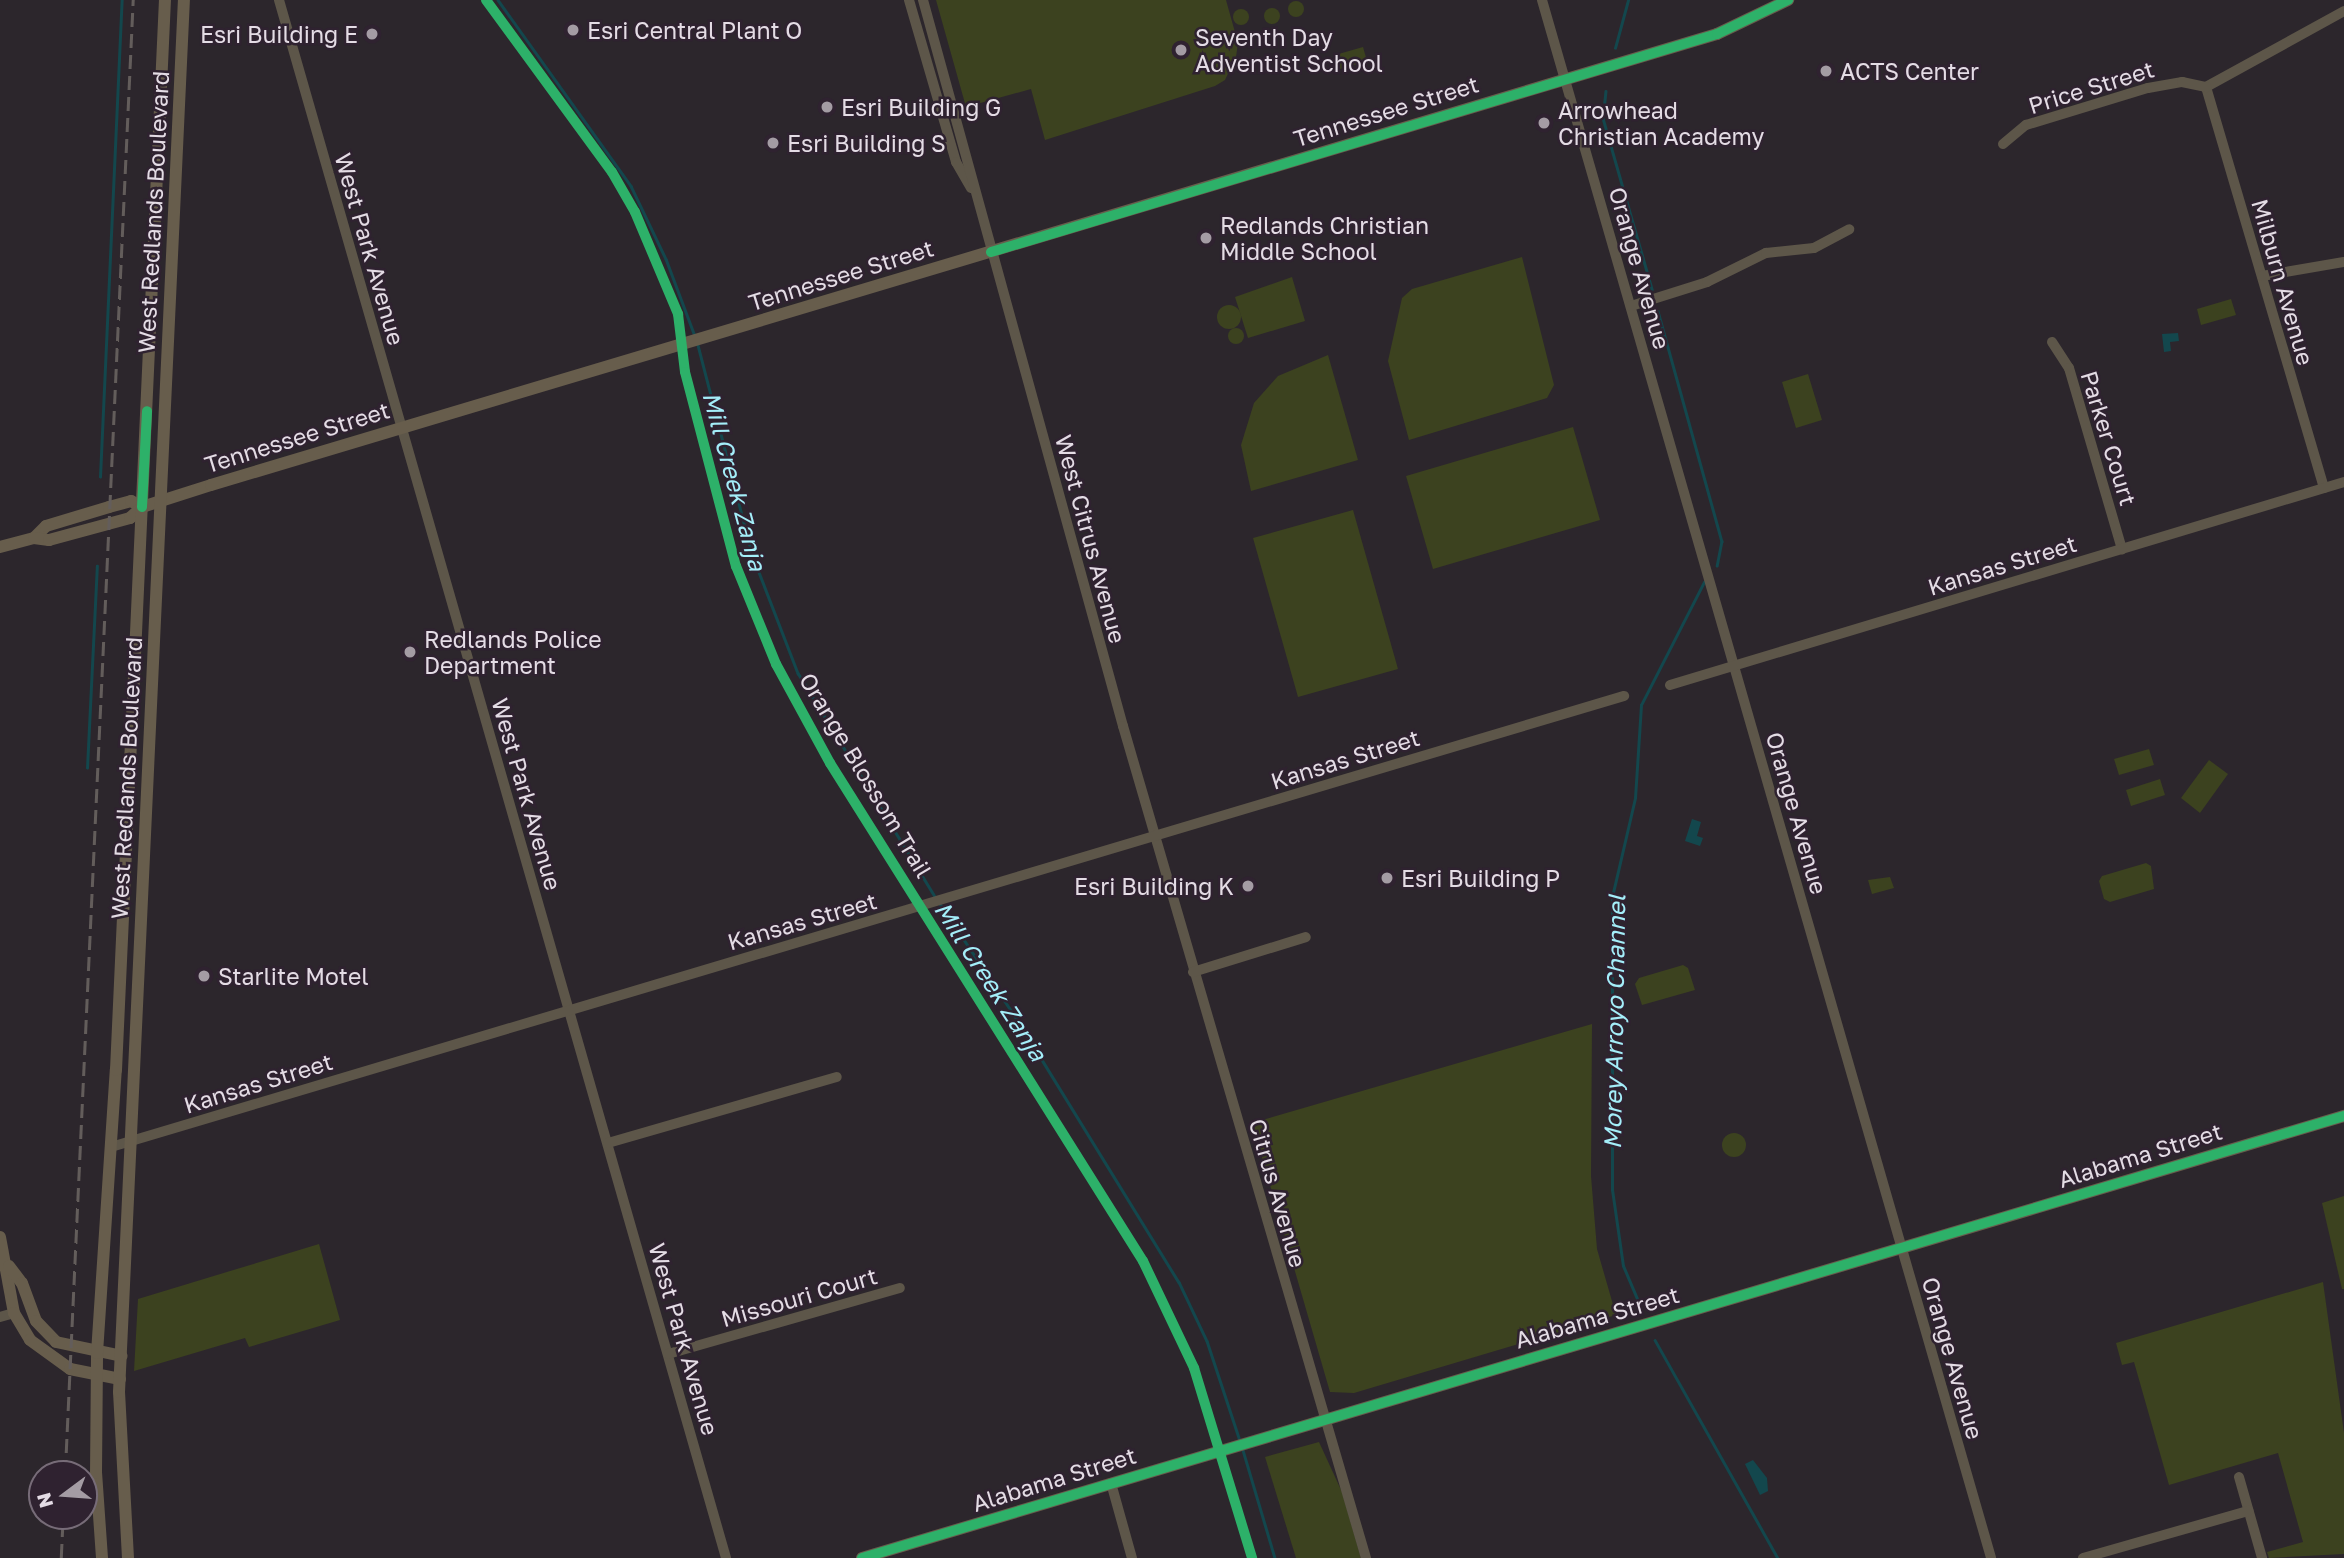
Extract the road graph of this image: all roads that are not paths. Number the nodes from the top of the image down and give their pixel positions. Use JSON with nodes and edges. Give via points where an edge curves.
{"nodes":[{"id":1,"x":165,"y":0,"type":"edge"},
{"id":2,"x":184,"y":0,"type":"edge"},
{"id":3,"x":279,"y":0,"type":"edge"},
{"id":4,"x":909,"y":0,"type":"edge"},
{"id":5,"x":923,"y":0,"type":"edge"},
{"id":6,"x":1542,"y":0,"type":"edge"},
{"id":7,"x":1788,"y":0,"type":"edge"},
{"id":8,"x":2344,"y":11,"type":"edge"},
{"id":9,"x":1564,"y":79,"type":"junction"},
{"id":10,"x":2206,"y":86,"type":"junction"},
{"id":11,"x":2003,"y":144,"type":"dead end"},
{"id":12,"x":973,"y":192,"type":"junction"},
{"id":13,"x":1849,"y":229,"type":"dead end"},
{"id":14,"x":991,"y":252,"type":"junction"},
{"id":15,"x":2344,"y":262,"type":"edge"},
{"id":16,"x":2262,"y":275,"type":"junction"},
{"id":17,"x":1631,"y":306,"type":"junction"},
{"id":18,"x":2052,"y":342,"type":"dead end"},
{"id":19,"x":400,"y":428,"type":"junction"},
{"id":20,"x":2344,"y":482,"type":"edge"},
{"id":21,"x":2324,"y":488,"type":"junction"},
{"id":22,"x":161,"y":500,"type":"junction"},
{"id":23,"x":142,"y":507,"type":"junction"},
{"id":24,"x":0,"y":547,"type":"edge"},
{"id":25,"x":2122,"y":549,"type":"junction"},
{"id":26,"x":1735,"y":665,"type":"junction"},
{"id":27,"x":1670,"y":685,"type":"dead end"},
{"id":28,"x":1624,"y":696,"type":"dead end"},
{"id":29,"x":1155,"y":837,"type":"junction"},
{"id":30,"x":1306,"y":937,"type":"dead end"},
{"id":31,"x":1193,"y":972,"type":"junction"},
{"id":32,"x":569,"y":1011,"type":"junction"},
{"id":33,"x":837,"y":1077,"type":"dead end"},
{"id":34,"x":2344,"y":1116,"type":"edge"},
{"id":35,"x":131,"y":1141,"type":"junction"},
{"id":36,"x":608,"y":1143,"type":"junction"},
{"id":37,"x":111,"y":1147,"type":"junction"},
{"id":38,"x":0,"y":1237,"type":"edge"},
{"id":39,"x":1902,"y":1251,"type":"junction"},
{"id":40,"x":9,"y":1266,"type":"junction"},
{"id":41,"x":900,"y":1288,"type":"dead end"},
{"id":42,"x":14,"y":1313,"type":"junction"},
{"id":43,"x":0,"y":1317,"type":"edge"},
{"id":44,"x":97,"y":1353,"type":"junction"},
{"id":45,"x":668,"y":1354,"type":"junction"},
{"id":46,"x":122,"y":1356,"type":"junction"},
{"id":47,"x":97,"y":1376,"type":"junction"},
{"id":48,"x":120,"y":1379,"type":"junction"},
{"id":49,"x":1323,"y":1421,"type":"junction"},
{"id":50,"x":2239,"y":1477,"type":"dead end"},
{"id":51,"x":1111,"y":1483,"type":"junction"},
{"id":52,"x":2248,"y":1511,"type":"junction"},
{"id":53,"x":102,"y":1558,"type":"edge"},
{"id":54,"x":128,"y":1558,"type":"edge"},
{"id":55,"x":726,"y":1558,"type":"edge"},
{"id":56,"x":862,"y":1558,"type":"edge"},
{"id":57,"x":1132,"y":1558,"type":"edge"},
{"id":58,"x":1366,"y":1558,"type":"edge"},
{"id":59,"x":1991,"y":1558,"type":"edge"},
{"id":60,"x":2083,"y":1558,"type":"edge"},
{"id":61,"x":2262,"y":1558,"type":"edge"}],
"edges":[{"from":1,"to":23,"type":"main road","name":"West Redlands Boulevard"},
{"from":2,"to":22,"type":"main road","name":"West Redlands Boulevard"},
{"from":3,"to":19,"type":"street","name":"West Park Avenue"},
{"from":4,"to":12,"type":"street","via":[[956,162]]},
{"from":5,"to":12,"type":"street","via":[[972,166]]},
{"from":6,"to":9,"type":"street","name":"Orange Avenue"},
{"from":7,"to":9,"type":"main road","name":"Tennessee Street","via":[[1717,34]]},
{"from":8,"to":10,"type":"street"},
{"from":9,"to":14,"type":"main road","name":"Tennessee Street"},
{"from":9,"to":17,"type":"street","name":"Orange Avenue"},
{"from":10,"to":11,"type":"street","name":"Price Street","via":[[2182,82],[2148,88],[2026,125]]},
{"from":10,"to":16,"type":"street","name":"Milburn Avenue"},
{"from":12,"to":14,"type":"street","name":"West Citrus Avenue"},
{"from":13,"to":17,"type":"street","via":[[1814,248],[1766,253],[1707,282]]},
{"from":14,"to":19,"type":"main road","name":"Tennessee Street"},
{"from":14,"to":29,"type":"street","name":"West Citrus Avenue"},
{"from":15,"to":16,"type":"street"},
{"from":16,"to":21,"type":"street","name":"Milburn Avenue"},
{"from":17,"to":26,"type":"street","name":"Orange Avenue"},
{"from":18,"to":25,"type":"street","name":"Parker Court","via":[[2069,368]]},
{"from":19,"to":22,"type":"main road","name":"Tennessee Street"},
{"from":19,"to":32,"type":"street","name":"West Park Avenue"},
{"from":20,"to":21,"type":"street","name":"Kansas Street"},
{"from":21,"to":25,"type":"street","name":"Kansas Street"},
{"from":22,"to":23,"type":"main road","name":"Tennessee Street"},
{"from":22,"to":35,"type":"main road","name":"West Redlands Boulevard"},
{"from":23,"to":24,"type":"main road","name":"Tennessee Street","via":[[131,501],[109,507],[46,526],[34,538]]},
{"from":23,"to":37,"type":"main road","name":"West Redlands Boulevard"},
{"from":25,"to":26,"type":"street","name":"Kansas Street"},
{"from":26,"to":27,"type":"street","name":"Kansas Street"},
{"from":26,"to":39,"type":"street","name":"Orange Avenue"},
{"from":28,"to":29,"type":"street","name":"Kansas Street"},
{"from":29,"to":31,"type":"street","name":"Citrus Avenue"},
{"from":29,"to":32,"type":"street","name":"Kansas Street"},
{"from":30,"to":31,"type":"street"},
{"from":31,"to":49,"type":"street","name":"Citrus Avenue"},
{"from":32,"to":35,"type":"street","name":"Kansas Street"},
{"from":32,"to":36,"type":"street","name":"West Park Avenue"},
{"from":33,"to":36,"type":"street"},
{"from":34,"to":39,"type":"main road","name":"Alabama Street"},
{"from":35,"to":37,"type":"street","name":"Kansas Street"},
{"from":35,"to":46,"type":"main road","name":"West Redlands Boulevard"},
{"from":36,"to":45,"type":"street","name":"West Park Avenue"},
{"from":37,"to":44,"type":"main road","name":"West Redlands Boulevard"},
{"from":38,"to":40,"type":"main road"},
{"from":39,"to":49,"type":"main road","name":"Alabama Street"},
{"from":39,"to":59,"type":"street","name":"Orange Avenue"},
{"from":40,"to":42,"type":"main road","via":[[8,1290]]},
{"from":40,"to":44,"type":"main road","via":[[44,1331],[71,1348]]},
{"from":41,"to":45,"type":"street","name":"Missouri Court"},
{"from":42,"to":43,"type":"street"},
{"from":42,"to":47,"type":"main road","via":[[30,1340],[50,1358]]},
{"from":44,"to":46,"type":"main road"},
{"from":44,"to":47,"type":"main road","name":"West Redlands Boulevard"},
{"from":45,"to":55,"type":"street","name":"West Park Avenue"},
{"from":46,"to":48,"type":"main road","name":"West Redlands Boulevard"},
{"from":47,"to":48,"type":"main road"},
{"from":47,"to":53,"type":"main road","name":"West Redlands Boulevard"},
{"from":48,"to":54,"type":"main road","name":"West Redlands Boulevard","via":[[119,1452]]},
{"from":49,"to":51,"type":"main road","name":"Alabama Street"},
{"from":49,"to":58,"type":"street","name":"Citrus Avenue"},
{"from":50,"to":52,"type":"street"},
{"from":51,"to":56,"type":"main road","name":"Alabama Street"},
{"from":51,"to":57,"type":"street"},
{"from":52,"to":60,"type":"street"},
{"from":52,"to":61,"type":"street"}]}
